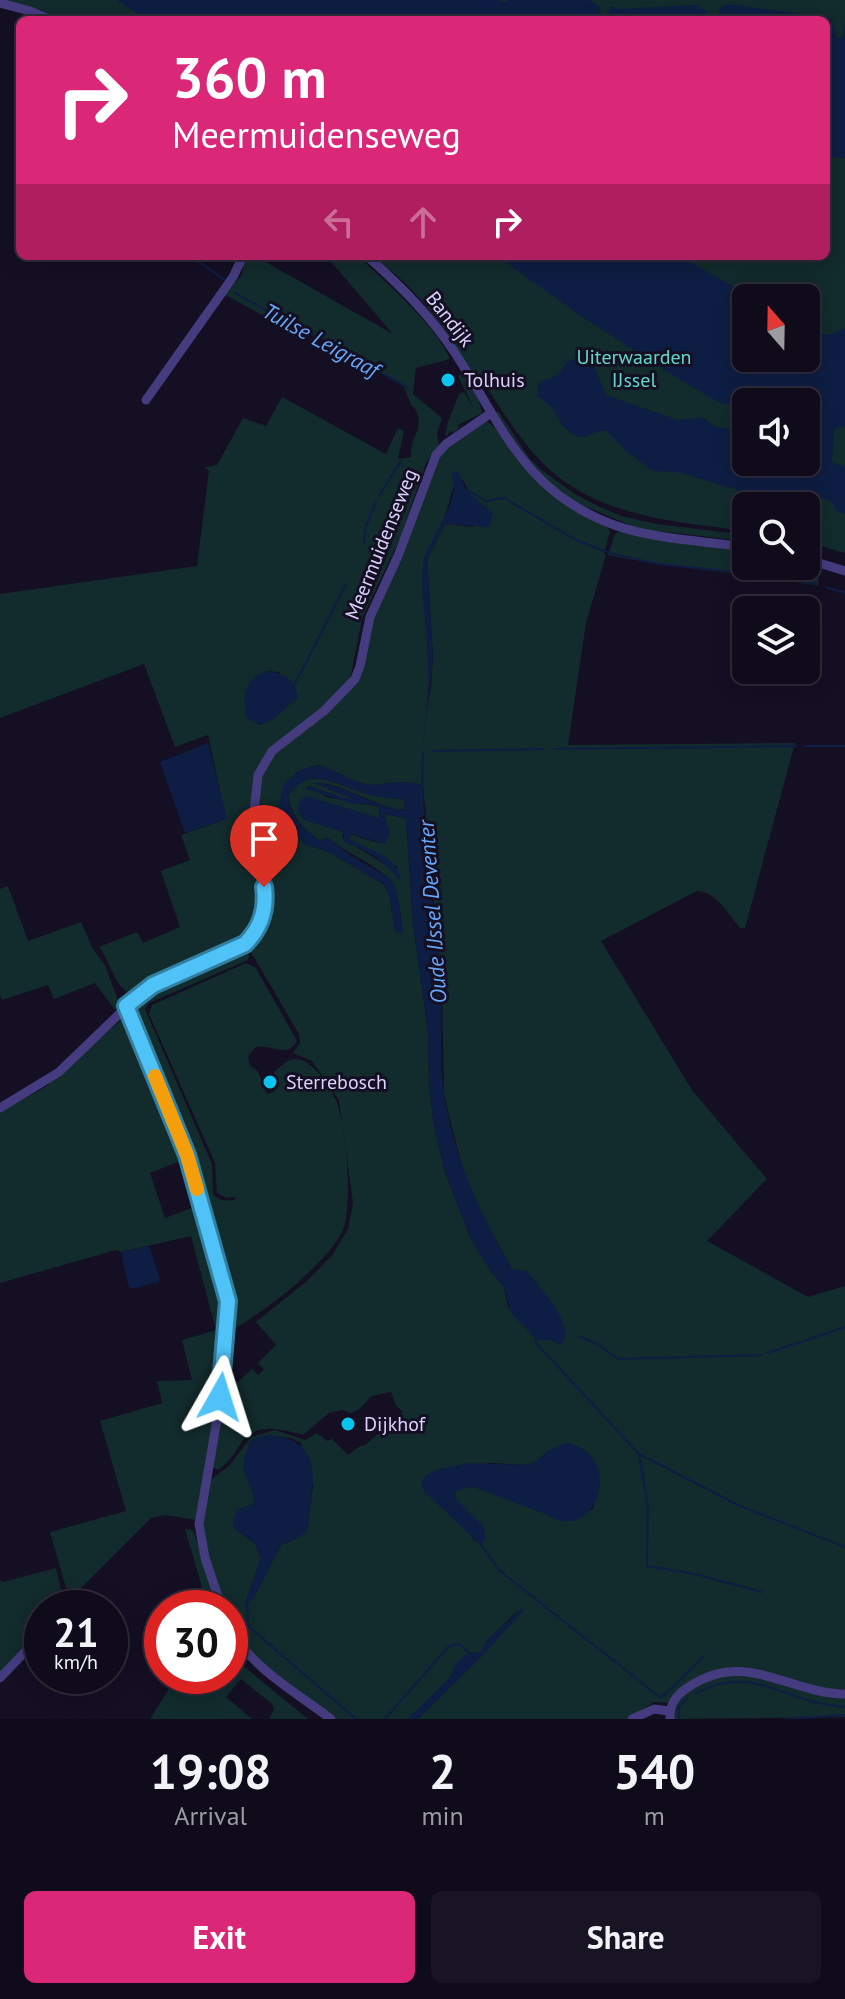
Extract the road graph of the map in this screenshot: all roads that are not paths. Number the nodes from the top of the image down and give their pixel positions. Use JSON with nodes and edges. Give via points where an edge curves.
{"nodes":[{"id":1,"x":0,"y":3,"type":"edge"},
{"id":2,"x":42,"y":16,"type":"edge"},
{"id":3,"x":241,"y":260,"type":"edge"},
{"id":4,"x":371,"y":260,"type":"edge"},
{"id":5,"x":146,"y":400,"type":"dead end"},
{"id":6,"x":491,"y":413,"type":"junction"},
{"id":7,"x":732,"y":545,"type":"edge"},
{"id":8,"x":820,"y":563,"type":"edge"},
{"id":9,"x":845,"y":571,"type":"edge"},
{"id":10,"x":126,"y":1006,"type":"junction"},
{"id":11,"x":0,"y":1108,"type":"edge"},
{"id":12,"x":216,"y":1590,"type":"edge"},
{"id":13,"x":24,"y":1653,"type":"edge"},
{"id":14,"x":248,"y":1653,"type":"edge"},
{"id":15,"x":0,"y":1678,"type":"edge"},
{"id":16,"x":845,"y":1694,"type":"edge"},
{"id":17,"x":670,"y":1715,"type":"edge"},
{"id":18,"x":331,"y":1719,"type":"edge"},
{"id":19,"x":632,"y":1719,"type":"edge"}],
"edges":[{"from":1,"to":2,"type":"street"},
{"from":3,"to":5,"type":"street"},
{"from":4,"to":6,"type":"street","name":"Bandijk","via":[[446,339]]},
{"from":6,"to":7,"type":"street","name":"Bandijk","via":[[536,476],[579,508],[615,525]]},
{"from":6,"to":10,"type":"street","name":"Meermuidenseweg","via":[[436,455],[370,617],[355,679],[263,763],[254,812],[265,897],[255,932],[234,951],[153,985]]},
{"from":8,"to":9,"type":"street"},
{"from":10,"to":11,"type":"street","name":"Meermuidenseweg","via":[[59,1072]]},
{"from":10,"to":12,"type":"street","via":[[187,1155],[228,1301],[218,1414],[199,1524]]},
{"from":13,"to":15,"type":"street"},
{"from":14,"to":18,"type":"street"},
{"from":16,"to":17,"type":"street","via":[[732,1671],[712,1674],[683,1690]]},
{"from":17,"to":19,"type":"street","via":[[654,1709]]}]}
